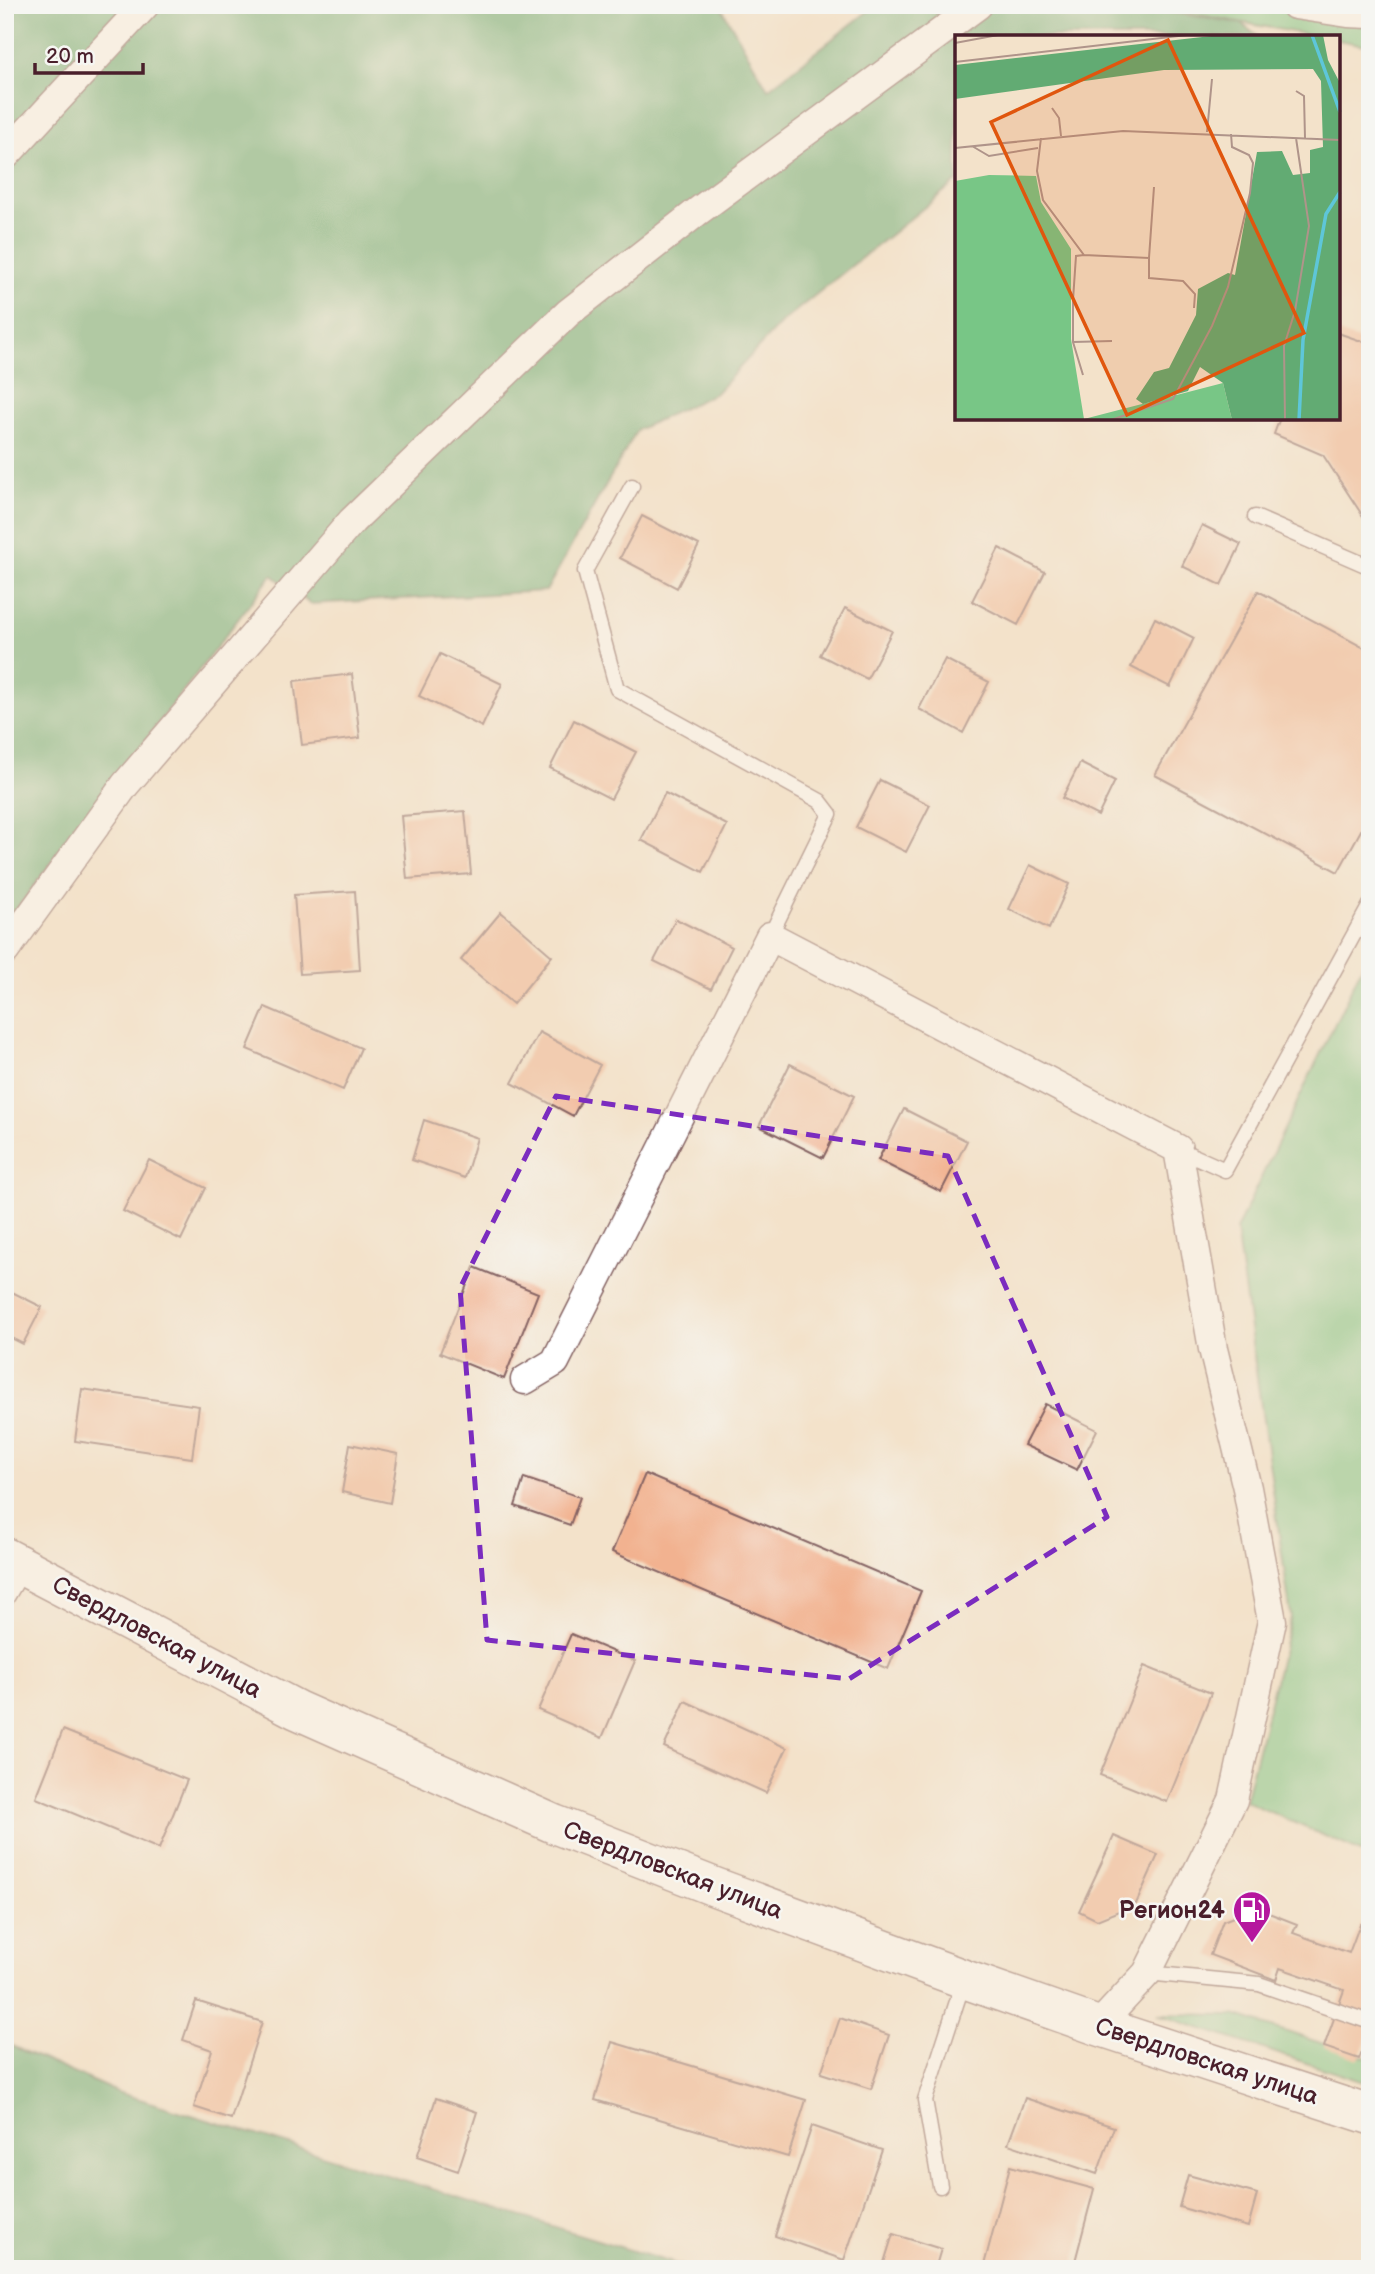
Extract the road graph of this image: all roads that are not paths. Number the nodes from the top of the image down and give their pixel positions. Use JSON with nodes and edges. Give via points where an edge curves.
{"nodes":[{"id":1,"x":145,"y":5,"type":"edge"},
{"id":2,"x":978,"y":5,"type":"edge"},
{"id":3,"x":1295,"y":5,"type":"edge"},
{"id":4,"x":1370,"y":14,"type":"edge"},
{"id":5,"x":5,"y":156,"type":"edge"},
{"id":6,"x":632,"y":486,"type":"dead end"},
{"id":7,"x":1255,"y":517,"type":"dead end"},
{"id":8,"x":1370,"y":567,"type":"edge"},
{"id":9,"x":1370,"y":905,"type":"edge"},
{"id":10,"x":770,"y":936,"type":"junction"},
{"id":11,"x":5,"y":951,"type":"edge"},
{"id":12,"x":1178,"y":1149,"type":"junction"},
{"id":13,"x":525,"y":1380,"type":"dead end"},
{"id":14,"x":15,"y":1562,"type":"edge"},
{"id":15,"x":5,"y":1601,"type":"edge"},
{"id":16,"x":1147,"y":1973,"type":"junction"},
{"id":17,"x":964,"y":1979,"type":"junction"},
{"id":18,"x":1370,"y":2022,"type":"edge"},
{"id":19,"x":1098,"y":2026,"type":"junction"},
{"id":20,"x":1370,"y":2115,"type":"edge"},
{"id":21,"x":940,"y":2186,"type":"dead end"}],
"edges":[{"from":1,"to":5,"type":"street"},
{"from":2,"to":11,"type":"street","via":[[568,313],[352,521],[125,785]]},
{"from":3,"to":4,"type":"street"},
{"from":6,"to":10,"type":"lane","via":[[585,572],[617,689],[820,801],[830,814]]},
{"from":7,"to":8,"type":"lane"},
{"from":9,"to":12,"type":"lane","via":[[1225,1170]]},
{"from":10,"to":12,"type":"street"},
{"from":10,"to":13,"type":"street","via":[[555,1362]]},
{"from":12,"to":16,"type":"street","via":[[1213,1349],[1247,1489],[1272,1621],[1233,1800]]},
{"from":14,"to":15,"type":"lane"},
{"from":14,"to":17,"type":"highway","name":"Свердловская улица","via":[[297,1710],[554,1824]]},
{"from":16,"to":18,"type":"lane","via":[[1259,1984]]},
{"from":16,"to":19,"type":"street"},
{"from":17,"to":19,"type":"highway","name":"Свердловская улица"},
{"from":17,"to":21,"type":"lane","via":[[925,2100]]},
{"from":19,"to":20,"type":"highway","name":"Свердловская улица"}]}
